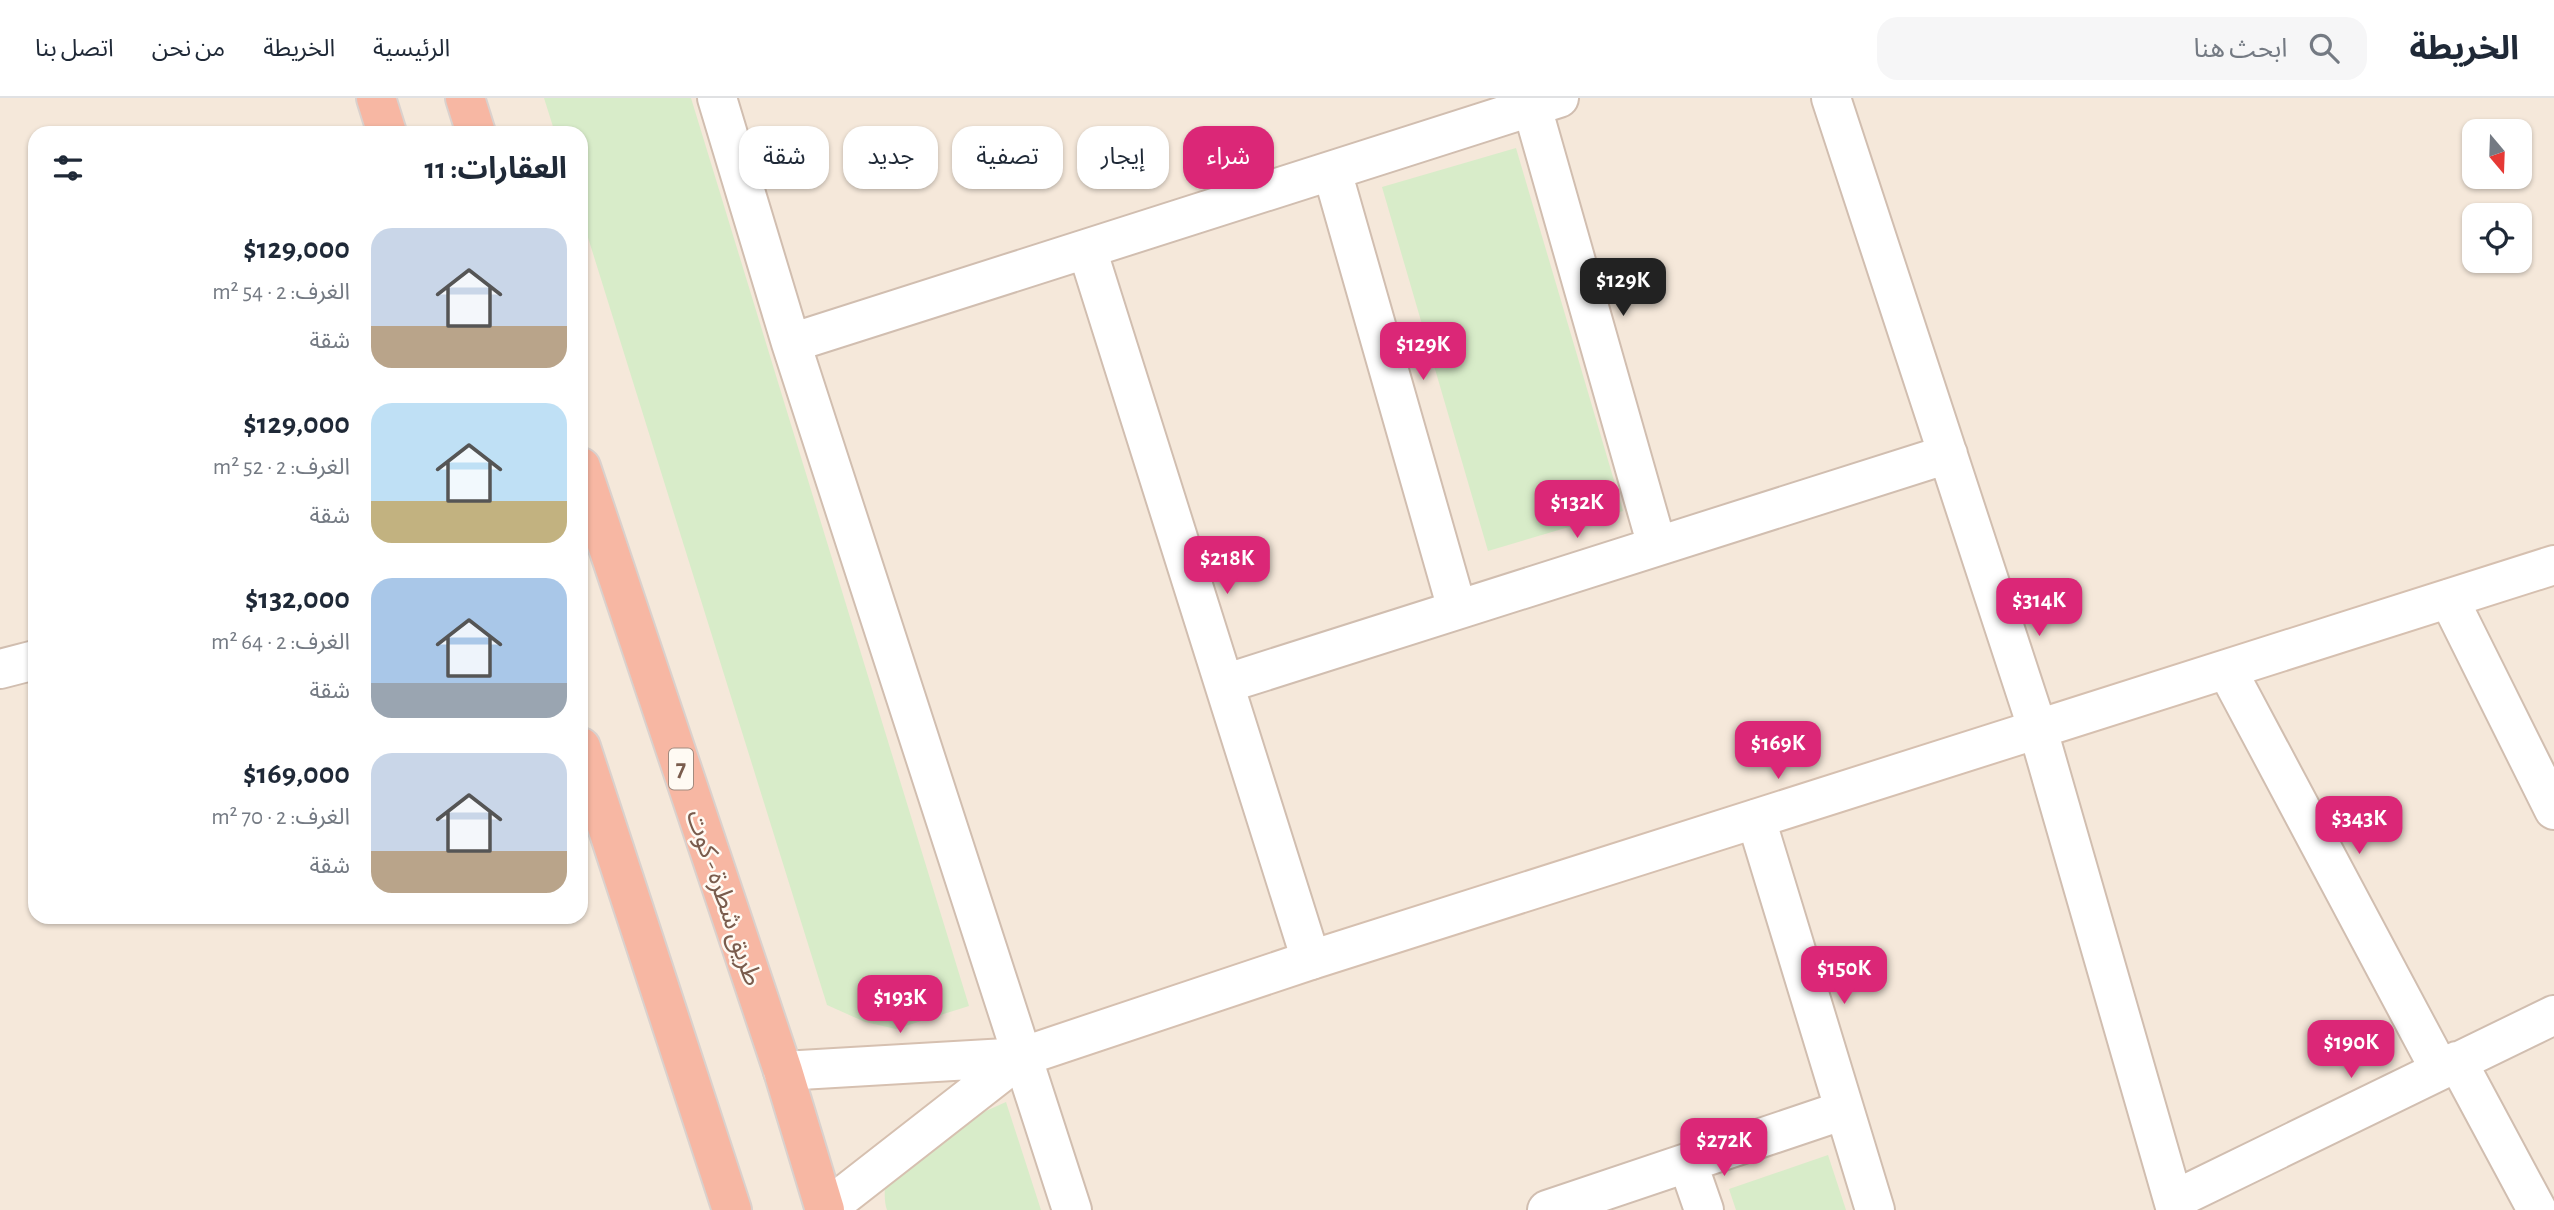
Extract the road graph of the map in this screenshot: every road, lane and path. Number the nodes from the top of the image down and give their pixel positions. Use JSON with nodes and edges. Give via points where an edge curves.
{"nodes":[{"id":1,"x":376,"y":98,"type":"edge"},
{"id":2,"x":466,"y":98,"type":"edge"},
{"id":3,"x":717,"y":98,"type":"edge"},
{"id":4,"x":1831,"y":98,"type":"edge"},
{"id":5,"x":1545,"y":102,"type":"edge"},
{"id":6,"x":385,"y":126,"type":"edge"},
{"id":7,"x":474,"y":126,"type":"edge"},
{"id":8,"x":1332,"y":171,"type":"junction"},
{"id":9,"x":1087,"y":249,"type":"junction"},
{"id":10,"x":791,"y":343,"type":"junction"},
{"id":11,"x":1948,"y":454,"type":"junction"},
{"id":12,"x":588,"y":488,"type":"edge"},
{"id":13,"x":1657,"y":546,"type":"junction"},
{"id":14,"x":2554,"y":565,"type":"edge"},
{"id":15,"x":2449,"y":598,"type":"junction"},
{"id":16,"x":1457,"y":609,"type":"junction"},
{"id":17,"x":28,"y":662,"type":"edge"},
{"id":18,"x":0,"y":669,"type":"edge"},
{"id":19,"x":2227,"y":670,"type":"junction"},
{"id":20,"x":1224,"y":684,"type":"junction"},
{"id":21,"x":2038,"y":730,"type":"junction"},
{"id":22,"x":588,"y":768,"type":"edge"},
{"id":23,"x":2554,"y":810,"type":"edge"},
{"id":24,"x":1756,"y":819,"type":"junction"},
{"id":25,"x":1311,"y":960,"type":"junction"},
{"id":26,"x":2554,"y":1015,"type":"edge"},
{"id":27,"x":1021,"y":1057,"type":"junction"},
{"id":28,"x":2448,"y":1066,"type":"junction"},
{"id":29,"x":783,"y":1071,"type":"junction"},
{"id":30,"x":1844,"y":1110,"type":"junction"},
{"id":31,"x":1688,"y":1164,"type":"junction"},
{"id":32,"x":2175,"y":1205,"type":"edge"},
{"id":33,"x":732,"y":1210,"type":"edge"},
{"id":34,"x":825,"y":1210,"type":"edge"},
{"id":35,"x":1072,"y":1210,"type":"edge"},
{"id":36,"x":1547,"y":1210,"type":"edge"},
{"id":37,"x":1704,"y":1210,"type":"edge"},
{"id":38,"x":1875,"y":1210,"type":"edge"},
{"id":39,"x":2537,"y":1210,"type":"edge"}],
"edges":[{"from":1,"to":6,"type":"highway"},
{"from":2,"to":7,"type":"highway"},
{"from":3,"to":10,"type":"street"},
{"from":4,"to":11,"type":"street"},
{"from":5,"to":8,"type":"street"},
{"from":5,"to":13,"type":"street"},
{"from":8,"to":9,"type":"street"},
{"from":8,"to":16,"type":"street"},
{"from":9,"to":10,"type":"street"},
{"from":9,"to":20,"type":"street"},
{"from":10,"to":27,"type":"street"},
{"from":11,"to":13,"type":"street"},
{"from":11,"to":21,"type":"street"},
{"from":12,"to":29,"type":"highway","name":"طريق شطرة - كوت","number":"7"},
{"from":13,"to":16,"type":"street"},
{"from":14,"to":15,"type":"street"},
{"from":15,"to":19,"type":"street"},
{"from":15,"to":23,"type":"street"},
{"from":16,"to":20,"type":"street"},
{"from":17,"to":18,"type":"street"},
{"from":19,"to":21,"type":"street"},
{"from":19,"to":28,"type":"street"},
{"from":20,"to":25,"type":"street"},
{"from":21,"to":24,"type":"street"},
{"from":21,"to":32,"type":"street"},
{"from":22,"to":33,"type":"highway"},
{"from":24,"to":25,"type":"street"},
{"from":24,"to":30,"type":"street"},
{"from":25,"to":27,"type":"street"},
{"from":26,"to":28,"type":"street"},
{"from":27,"to":29,"type":"street"},
{"from":27,"to":34,"type":"street"},
{"from":27,"to":35,"type":"street"},
{"from":28,"to":32,"type":"street"},
{"from":28,"to":39,"type":"street"},
{"from":29,"to":34,"type":"highway","name":"طريق شطرة - كوت","number":"7"},
{"from":30,"to":31,"type":"street"},
{"from":30,"to":38,"type":"street"},
{"from":31,"to":36,"type":"street"},
{"from":31,"to":37,"type":"street"}]}
